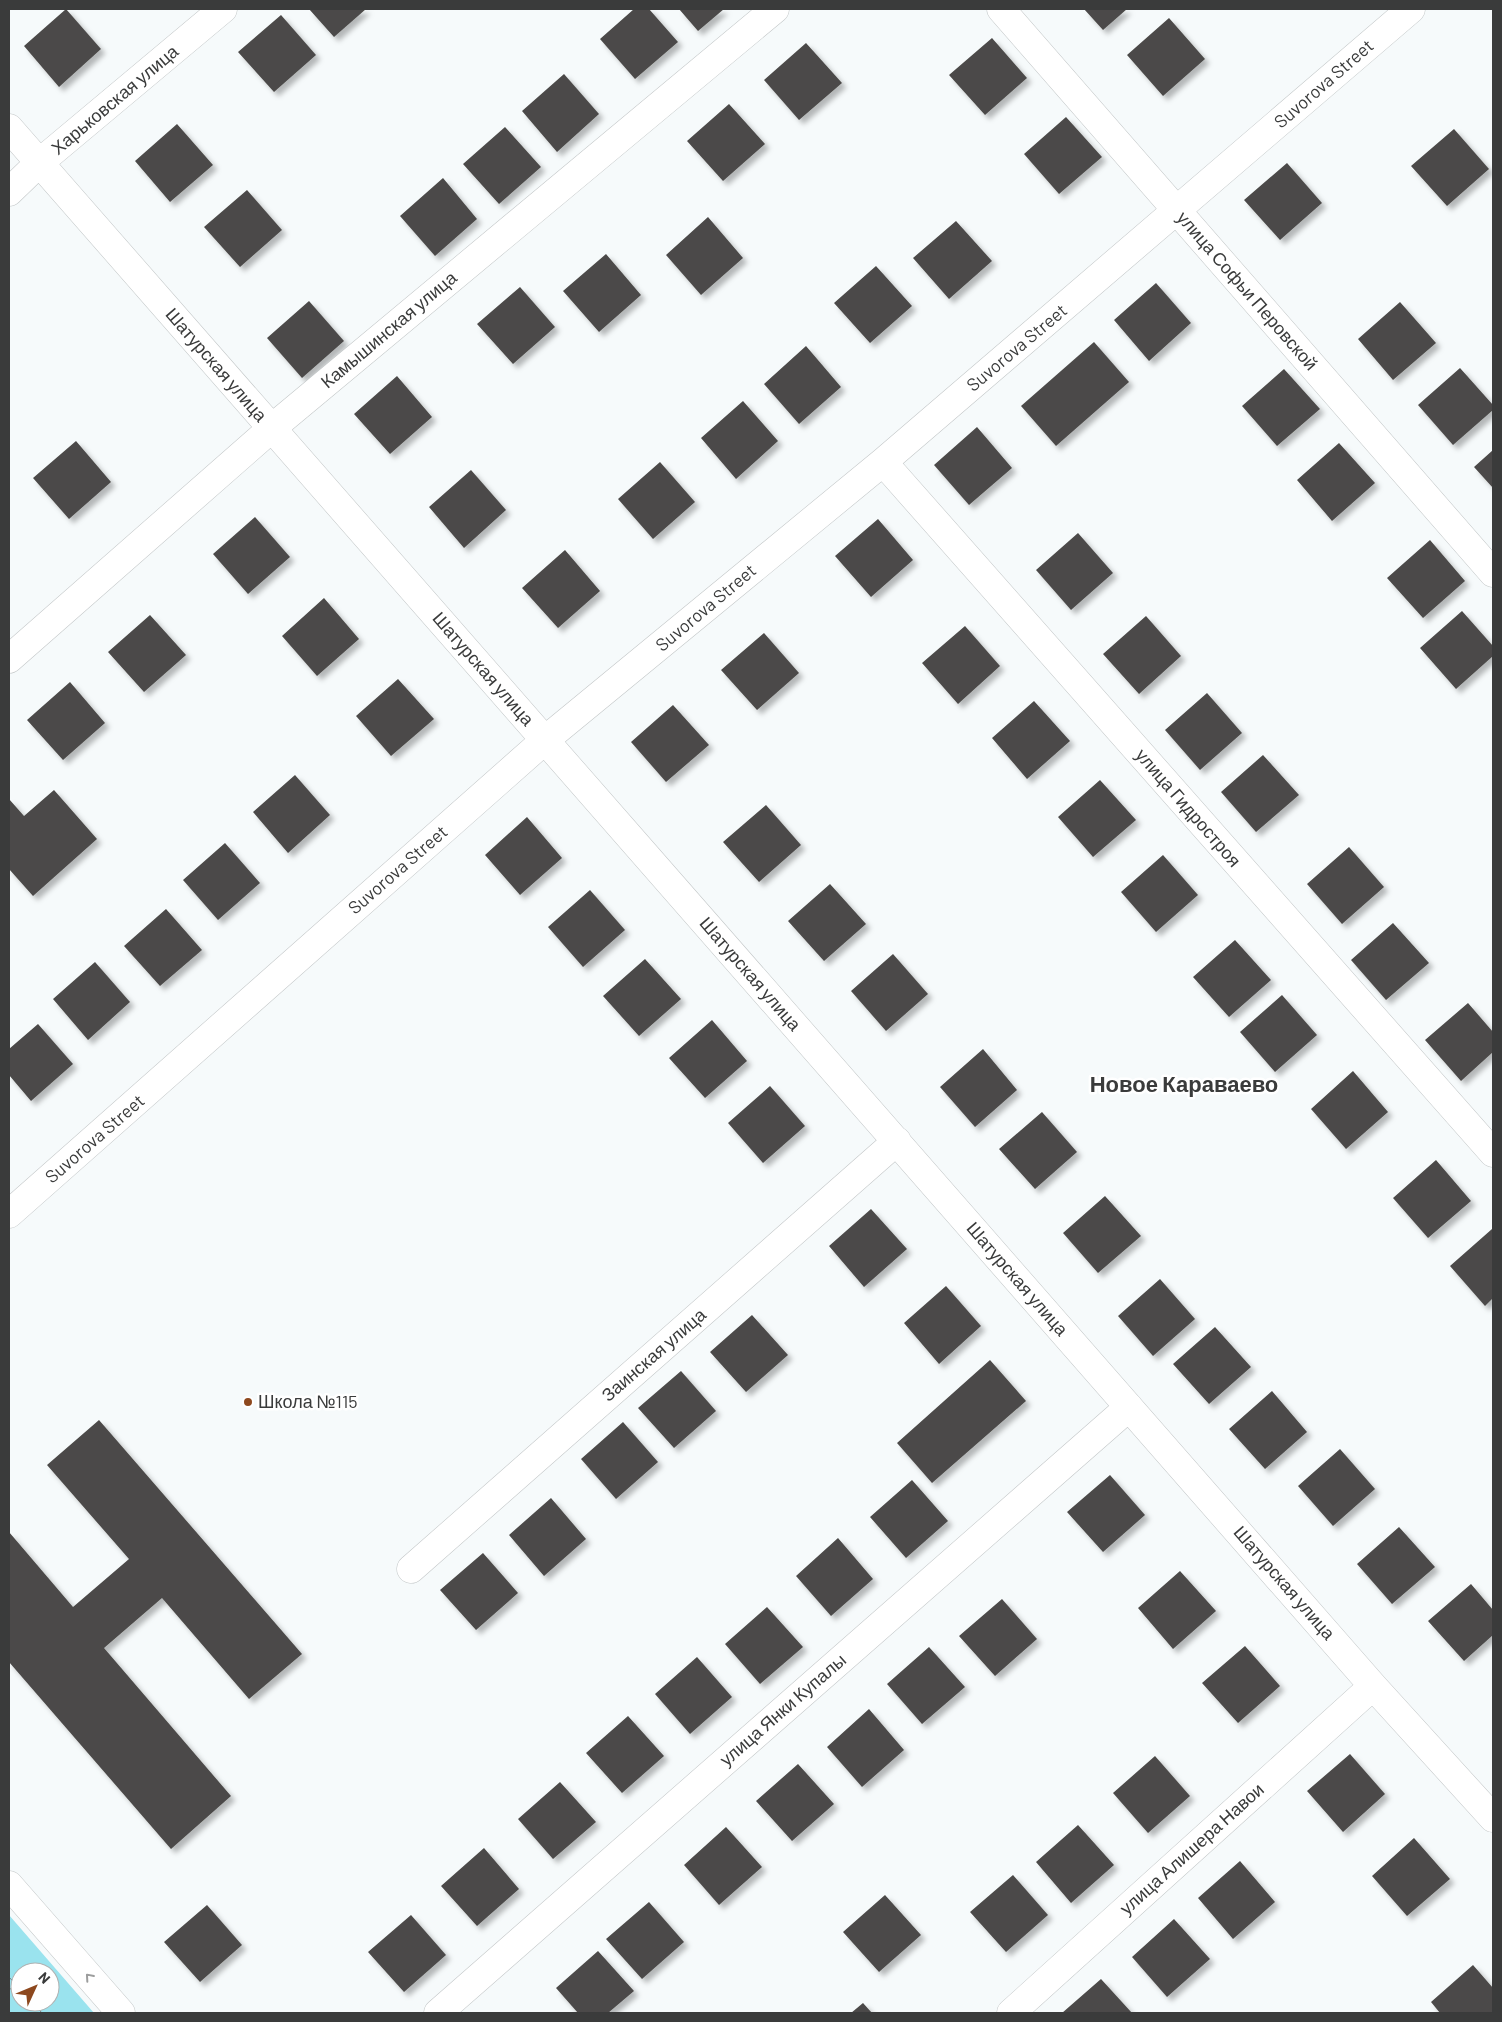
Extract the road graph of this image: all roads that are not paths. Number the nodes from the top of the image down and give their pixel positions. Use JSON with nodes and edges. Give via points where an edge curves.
{"nodes":[{"id":1,"x":223,"y":9,"type":"edge"},
{"id":2,"x":775,"y":9,"type":"edge"},
{"id":3,"x":1001,"y":9,"type":"edge"},
{"id":4,"x":1411,"y":9,"type":"edge"},
{"id":5,"x":9,"y":128,"type":"edge"},
{"id":6,"x":39,"y":163,"type":"junction"},
{"id":7,"x":9,"y":192,"type":"edge"},
{"id":8,"x":1177,"y":211,"type":"junction"},
{"id":9,"x":272,"y":428,"type":"junction"},
{"id":10,"x":883,"y":462,"type":"junction"},
{"id":11,"x":1493,"y":573,"type":"edge"},
{"id":12,"x":9,"y":659,"type":"edge"},
{"id":13,"x":545,"y":740,"type":"junction"},
{"id":14,"x":897,"y":1141,"type":"junction"},
{"id":15,"x":1493,"y":1153,"type":"edge"},
{"id":16,"x":9,"y":1214,"type":"edge"},
{"id":17,"x":1129,"y":1407,"type":"junction"},
{"id":18,"x":411,"y":1569,"type":"dead end"},
{"id":19,"x":1373,"y":1686,"type":"junction"},
{"id":20,"x":1493,"y":1818,"type":"edge"},
{"id":21,"x":9,"y":1885,"type":"edge"},
{"id":22,"x":122,"y":2013,"type":"edge"},
{"id":23,"x":438,"y":2013,"type":"edge"},
{"id":24,"x":1011,"y":2013,"type":"edge"}],
"edges":[{"from":1,"to":6,"type":"street","name":"Харьковская улица"},
{"from":2,"to":9,"type":"street","name":"Камышинская улица"},
{"from":3,"to":8,"type":"street","name":"улица Софьи Перовской"},
{"from":4,"to":8,"type":"street","name":"Suvorova Street"},
{"from":5,"to":6,"type":"street","name":"Шатурская улица"},
{"from":6,"to":7,"type":"street","name":"Харьковская улица"},
{"from":6,"to":9,"type":"street","name":"Шатурская улица"},
{"from":8,"to":10,"type":"street","name":"Suvorova Street"},
{"from":8,"to":11,"type":"street","name":"улица Софьи Перовской"},
{"from":9,"to":12,"type":"street","name":"Камышинская улица"},
{"from":9,"to":13,"type":"street","name":"Шатурская улица"},
{"from":10,"to":13,"type":"street","name":"Suvorova Street"},
{"from":10,"to":15,"type":"street","name":"улица Гидростроя"},
{"from":13,"to":14,"type":"street","name":"Шатурская улица"},
{"from":13,"to":16,"type":"street","name":"Suvorova Street"},
{"from":14,"to":17,"type":"street","name":"Шатурская улица"},
{"from":14,"to":18,"type":"street","name":"Заинская улица"},
{"from":17,"to":19,"type":"street","name":"Шатурская улица"},
{"from":17,"to":23,"type":"street","name":"улица Янки Купалы"},
{"from":19,"to":20,"type":"street","name":"Шатурская улица"},
{"from":19,"to":24,"type":"street","name":"улица Алишера Навои"},
{"from":22,"to":21,"type":"street","one_way":true}]}
